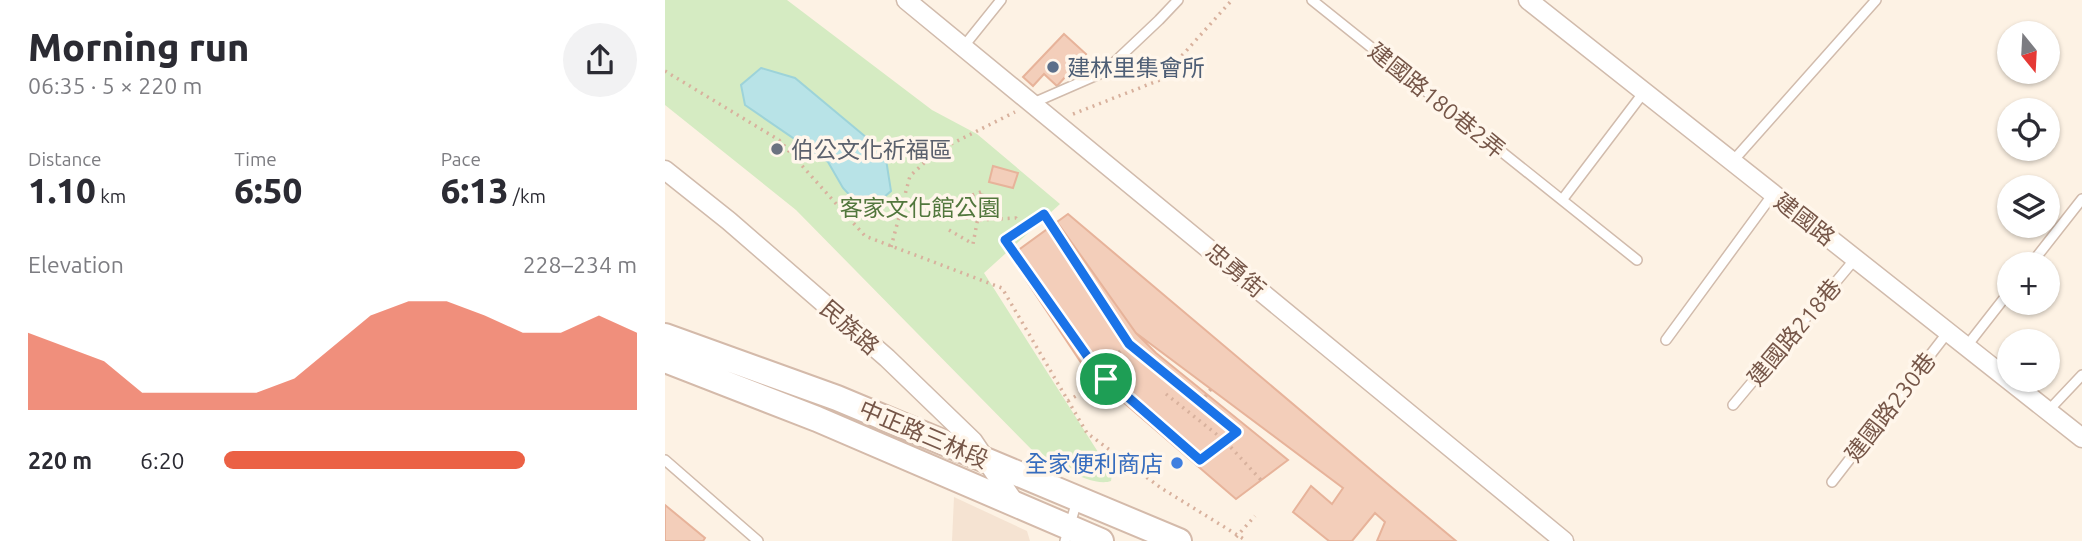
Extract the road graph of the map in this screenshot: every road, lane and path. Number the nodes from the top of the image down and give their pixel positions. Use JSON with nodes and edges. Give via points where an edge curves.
{"nodes":[{"id":1,"x":906,"y":0,"type":"edge"},
{"id":2,"x":1001,"y":0,"type":"edge"},
{"id":3,"x":1178,"y":0,"type":"edge"},
{"id":4,"x":1232,"y":0,"type":"edge"},
{"id":5,"x":1312,"y":0,"type":"edge"},
{"id":6,"x":1528,"y":0,"type":"edge"},
{"id":7,"x":1876,"y":0,"type":"edge"},
{"id":8,"x":964,"y":46,"type":"junction"},
{"id":9,"x":665,"y":71,"type":"edge"},
{"id":10,"x":1644,"y":92,"type":"junction"},
{"id":11,"x":1033,"y":103,"type":"junction"},
{"id":12,"x":1055,"y":121,"type":"junction"},
{"id":13,"x":1732,"y":162,"type":"junction"},
{"id":14,"x":665,"y":170,"type":"edge"},
{"id":15,"x":1773,"y":194,"type":"junction"},
{"id":16,"x":1562,"y":200,"type":"junction"},
{"id":17,"x":2082,"y":200,"type":"edge"},
{"id":18,"x":954,"y":202,"type":"dead end"},
{"id":19,"x":952,"y":216,"type":"dead end"},
{"id":20,"x":979,"y":220,"type":"junction"},
{"id":21,"x":1024,"y":228,"type":"junction"},
{"id":22,"x":949,"y":230,"type":"dead end"},
{"id":23,"x":891,"y":247,"type":"junction"},
{"id":24,"x":2041,"y":252,"type":"edge"},
{"id":25,"x":1855,"y":259,"type":"junction"},
{"id":26,"x":1637,"y":260,"type":"dead end"},
{"id":27,"x":1997,"y":307,"type":"edge"},
{"id":28,"x":1948,"y":332,"type":"junction"},
{"id":29,"x":665,"y":336,"type":"edge"},
{"id":30,"x":1666,"y":340,"type":"dead end"},
{"id":31,"x":1129,"y":344,"type":"junction"},
{"id":32,"x":1966,"y":347,"type":"junction"},
{"id":33,"x":665,"y":360,"type":"edge"},
{"id":34,"x":1097,"y":370,"type":"junction"},
{"id":35,"x":2082,"y":374,"type":"edge"},
{"id":36,"x":1106,"y":379,"type":"junction"},
{"id":37,"x":1211,"y":389,"type":"dead end"},
{"id":38,"x":1166,"y":394,"type":"dead end"},
{"id":39,"x":1068,"y":401,"type":"junction"},
{"id":40,"x":1201,"y":402,"type":"junction"},
{"id":41,"x":1733,"y":405,"type":"dead end"},
{"id":42,"x":2048,"y":411,"type":"junction"},
{"id":43,"x":2082,"y":438,"type":"edge"},
{"id":44,"x":1225,"y":441,"type":"junction"},
{"id":45,"x":665,"y":460,"type":"edge"},
{"id":46,"x":988,"y":461,"type":"junction"},
{"id":47,"x":1261,"y":480,"type":"dead end"},
{"id":48,"x":1832,"y":482,"type":"dead end"},
{"id":49,"x":1077,"y":499,"type":"junction"},
{"id":50,"x":1015,"y":503,"type":"junction"},
{"id":51,"x":1255,"y":516,"type":"dead end"},
{"id":52,"x":1066,"y":534,"type":"edge"},
{"id":53,"x":1236,"y":537,"type":"junction"},
{"id":54,"x":758,"y":541,"type":"edge"},
{"id":55,"x":1101,"y":541,"type":"edge"},
{"id":56,"x":1179,"y":541,"type":"edge"},
{"id":57,"x":1247,"y":541,"type":"edge"},
{"id":58,"x":1564,"y":541,"type":"edge"}],
"edges":[{"from":1,"to":8,"type":"street","name":"忠勇街"},
{"from":2,"to":8,"type":"lane"},
{"from":3,"to":11,"type":"lane","via":[[1104,72]]},
{"from":4,"to":12,"type":"path","via":[[1160,80]]},
{"from":5,"to":16,"type":"lane","name":"建國路180巷2弄"},
{"from":6,"to":10,"type":"street","name":"建國路"},
{"from":7,"to":13,"type":"lane"},
{"from":8,"to":11,"type":"street","name":"忠勇街"},
{"from":9,"to":23,"type":"path","via":[[779,140],[865,236]]},
{"from":10,"to":13,"type":"street","name":"建國路"},
{"from":10,"to":16,"type":"lane"},
{"from":11,"to":12,"type":"street","name":"忠勇街"},
{"from":11,"to":23,"type":"path","via":[[937,151],[910,176]]},
{"from":12,"to":58,"type":"street","name":"忠勇街"},
{"from":13,"to":15,"type":"street","name":"建國路"},
{"from":14,"to":46,"type":"street","name":"民族路","via":[[887,358]]},
{"from":15,"to":25,"type":"street","name":"建國路"},
{"from":15,"to":30,"type":"lane"},
{"from":16,"to":26,"type":"lane","name":"建國路180巷2弄"},
{"from":17,"to":24,"type":"lane"},
{"from":18,"to":20,"type":"path","via":[[983,191]]},
{"from":19,"to":20,"type":"path"},
{"from":20,"to":21,"type":"path","via":[[1016,218]]},
{"from":20,"to":22,"type":"path","via":[[973,244]]},
{"from":21,"to":31,"type":"path","via":[[1044,214]]},
{"from":21,"to":34,"type":"path","via":[[1005,240]]},
{"from":23,"to":39,"type":"path","via":[[1002,288]]},
{"from":25,"to":28,"type":"street","name":"建國路"},
{"from":25,"to":41,"type":"lane","name":"建國路218巷"},
{"from":27,"to":32,"type":"lane"},
{"from":28,"to":32,"type":"street","name":"建國路"},
{"from":28,"to":48,"type":"lane","name":"建國路230巷"},
{"from":29,"to":46,"type":"main road","name":"中正路三林段","via":[[837,398]]},
{"from":31,"to":34,"type":"path"},
{"from":31,"to":40,"type":"path"},
{"from":32,"to":42,"type":"street","name":"建國路"},
{"from":33,"to":50,"type":"main road","name":"中正路三林段"},
{"from":34,"to":36,"type":"path"},
{"from":35,"to":42,"type":"lane"},
{"from":36,"to":39,"type":"path","bridge":true,"via":[[1088,392],[1083,385],[1089,380],[1093,385]]},
{"from":36,"to":44,"type":"path","via":[[1200,460]]},
{"from":37,"to":40,"type":"path"},
{"from":38,"to":44,"type":"path"},
{"from":39,"to":53,"type":"path","via":[[1087,433]]},
{"from":40,"to":44,"type":"path","via":[[1237,432]]},
{"from":42,"to":43,"type":"street","name":"建國路"},
{"from":44,"to":47,"type":"path"},
{"from":45,"to":54,"type":"lane"},
{"from":46,"to":49,"type":"main road","name":"中正路三林段"},
{"from":46,"to":50,"type":"street","name":"民族路"},
{"from":49,"to":52,"type":"lane"},
{"from":49,"to":56,"type":"main road","name":"中正路三林段"},
{"from":50,"to":52,"type":"main road","name":"中正路三林段"},
{"from":51,"to":53,"type":"path"},
{"from":52,"to":55,"type":"main road","name":"中正路三林段"},
{"from":53,"to":57,"type":"path"}]}
